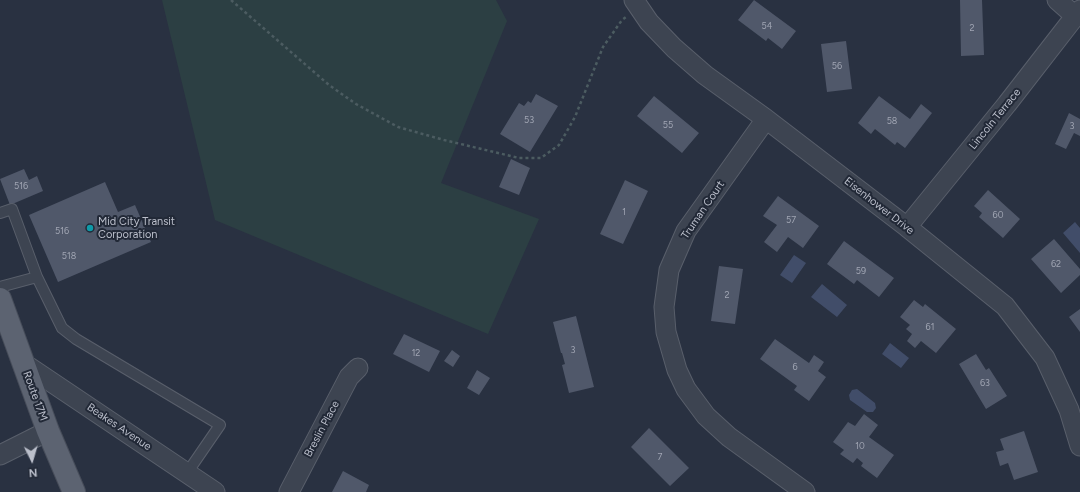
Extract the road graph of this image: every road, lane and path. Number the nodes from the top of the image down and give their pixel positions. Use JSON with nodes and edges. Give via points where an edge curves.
{"nodes":[{"id":1,"x":231,"y":0,"type":"edge"},
{"id":2,"x":1057,"y":0,"type":"edge"},
{"id":3,"x":636,"y":4,"type":"edge"},
{"id":4,"x":1078,"y":13,"type":"edge"},
{"id":5,"x":766,"y":119,"type":"junction"},
{"id":6,"x":0,"y":213,"type":"edge"},
{"id":7,"x":907,"y":227,"type":"junction"},
{"id":8,"x":37,"y":277,"type":"junction"},
{"id":9,"x":0,"y":287,"type":"edge"},
{"id":10,"x":0,"y":300,"type":"edge"},
{"id":11,"x":23,"y":363,"type":"junction"},
{"id":12,"x":358,"y":368,"type":"dead end"},
{"id":13,"x":1075,"y":408,"type":"edge"},
{"id":14,"x":48,"y":430,"type":"junction"},
{"id":15,"x":1080,"y":446,"type":"edge"},
{"id":16,"x":0,"y":455,"type":"edge"},
{"id":17,"x":187,"y":473,"type":"junction"},
{"id":18,"x":74,"y":492,"type":"edge"},
{"id":19,"x":215,"y":492,"type":"edge"},
{"id":20,"x":289,"y":492,"type":"edge"},
{"id":21,"x":805,"y":492,"type":"edge"}],
"edges":[{"from":1,"to":3,"type":"path","via":[[329,85],[356,104],[398,127],[519,158],[541,158],[559,145],[575,117],[603,46]]},
{"from":2,"to":4,"type":"street"},
{"from":3,"to":5,"type":"street","name":"Eisenhower Drive","via":[[649,22],[684,57]]},
{"from":4,"to":7,"type":"street","name":"Lincoln Terrace"},
{"from":5,"to":7,"type":"street","name":"Eisenhower Drive"},
{"from":5,"to":21,"type":"street","name":"Truman Court","via":[[686,231],[669,270],[664,307],[666,332],[677,370],[686,389],[706,416],[729,437]]},
{"from":6,"to":8,"type":"lane","via":[[12,209]]},
{"from":7,"to":13,"type":"street","name":"Eisenhower Drive","via":[[1005,306],[1045,358]]},
{"from":8,"to":9,"type":"lane"},
{"from":8,"to":17,"type":"lane","via":[[62,328],[76,339],[220,425]]},
{"from":10,"to":11,"type":"main road","name":"Route 17M"},
{"from":11,"to":14,"type":"main road","name":"Route 17M"},
{"from":11,"to":17,"type":"street","name":"Beakes Avenue"},
{"from":12,"to":20,"type":"street","name":"Breslin Place","via":[[349,377]]},
{"from":13,"to":15,"type":"street","name":"Eisenhower Drive"},
{"from":14,"to":16,"type":"street"},
{"from":14,"to":18,"type":"main road","name":"Route 17M"},
{"from":17,"to":19,"type":"street","name":"Beakes Avenue"}]}
